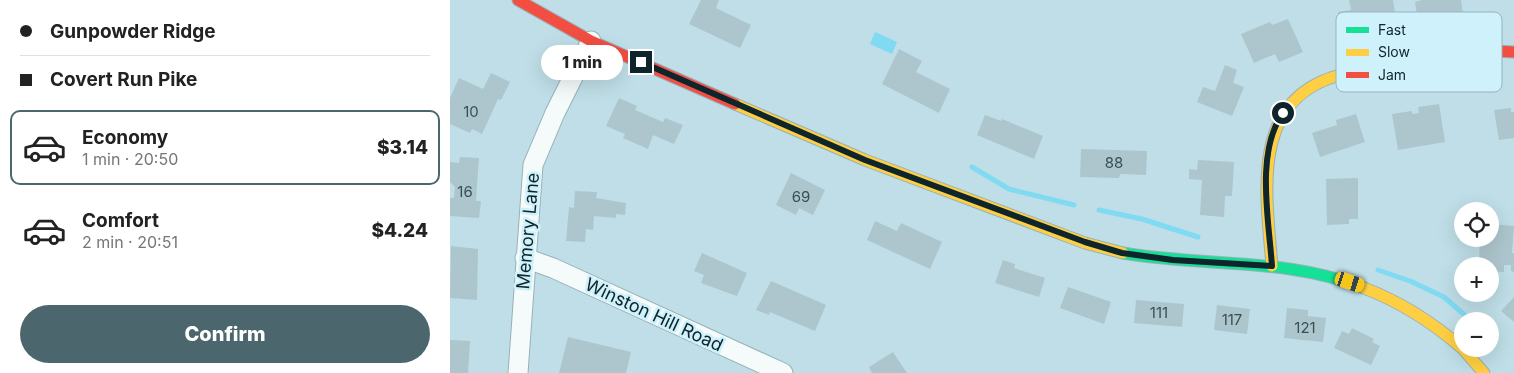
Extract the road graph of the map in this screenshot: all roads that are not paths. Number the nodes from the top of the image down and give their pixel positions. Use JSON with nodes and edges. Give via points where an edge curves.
{"nodes":[{"id":1,"x":518,"y":0,"type":"edge"},
{"id":2,"x":591,"y":41,"type":"junction"},
{"id":3,"x":1336,"y":76,"type":"edge"},
{"id":4,"x":525,"y":258,"type":"junction"},
{"id":5,"x":1272,"y":266,"type":"junction"},
{"id":6,"x":1454,"y":341,"type":"edge"},
{"id":7,"x":1470,"y":357,"type":"edge"},
{"id":8,"x":518,"y":373,"type":"edge"},
{"id":9,"x":783,"y":373,"type":"edge"},
{"id":10,"x":1484,"y":373,"type":"edge"}],
"edges":[{"from":1,"to":2,"type":"street"},
{"from":2,"to":4,"type":"street","name":"Memory Lane","via":[[533,165]]},
{"from":2,"to":5,"type":"street","via":[[865,160],[1085,242],[1122,253],[1173,260]]},
{"from":3,"to":5,"type":"street","via":[[1304,91],[1277,122],[1266,164]]},
{"from":4,"to":8,"type":"street","name":"Memory Lane"},
{"from":4,"to":9,"type":"street","name":"Winston Hill Road"},
{"from":5,"to":6,"type":"street","via":[[1336,278],[1364,287],[1414,311]]},
{"from":7,"to":10,"type":"street"}]}
